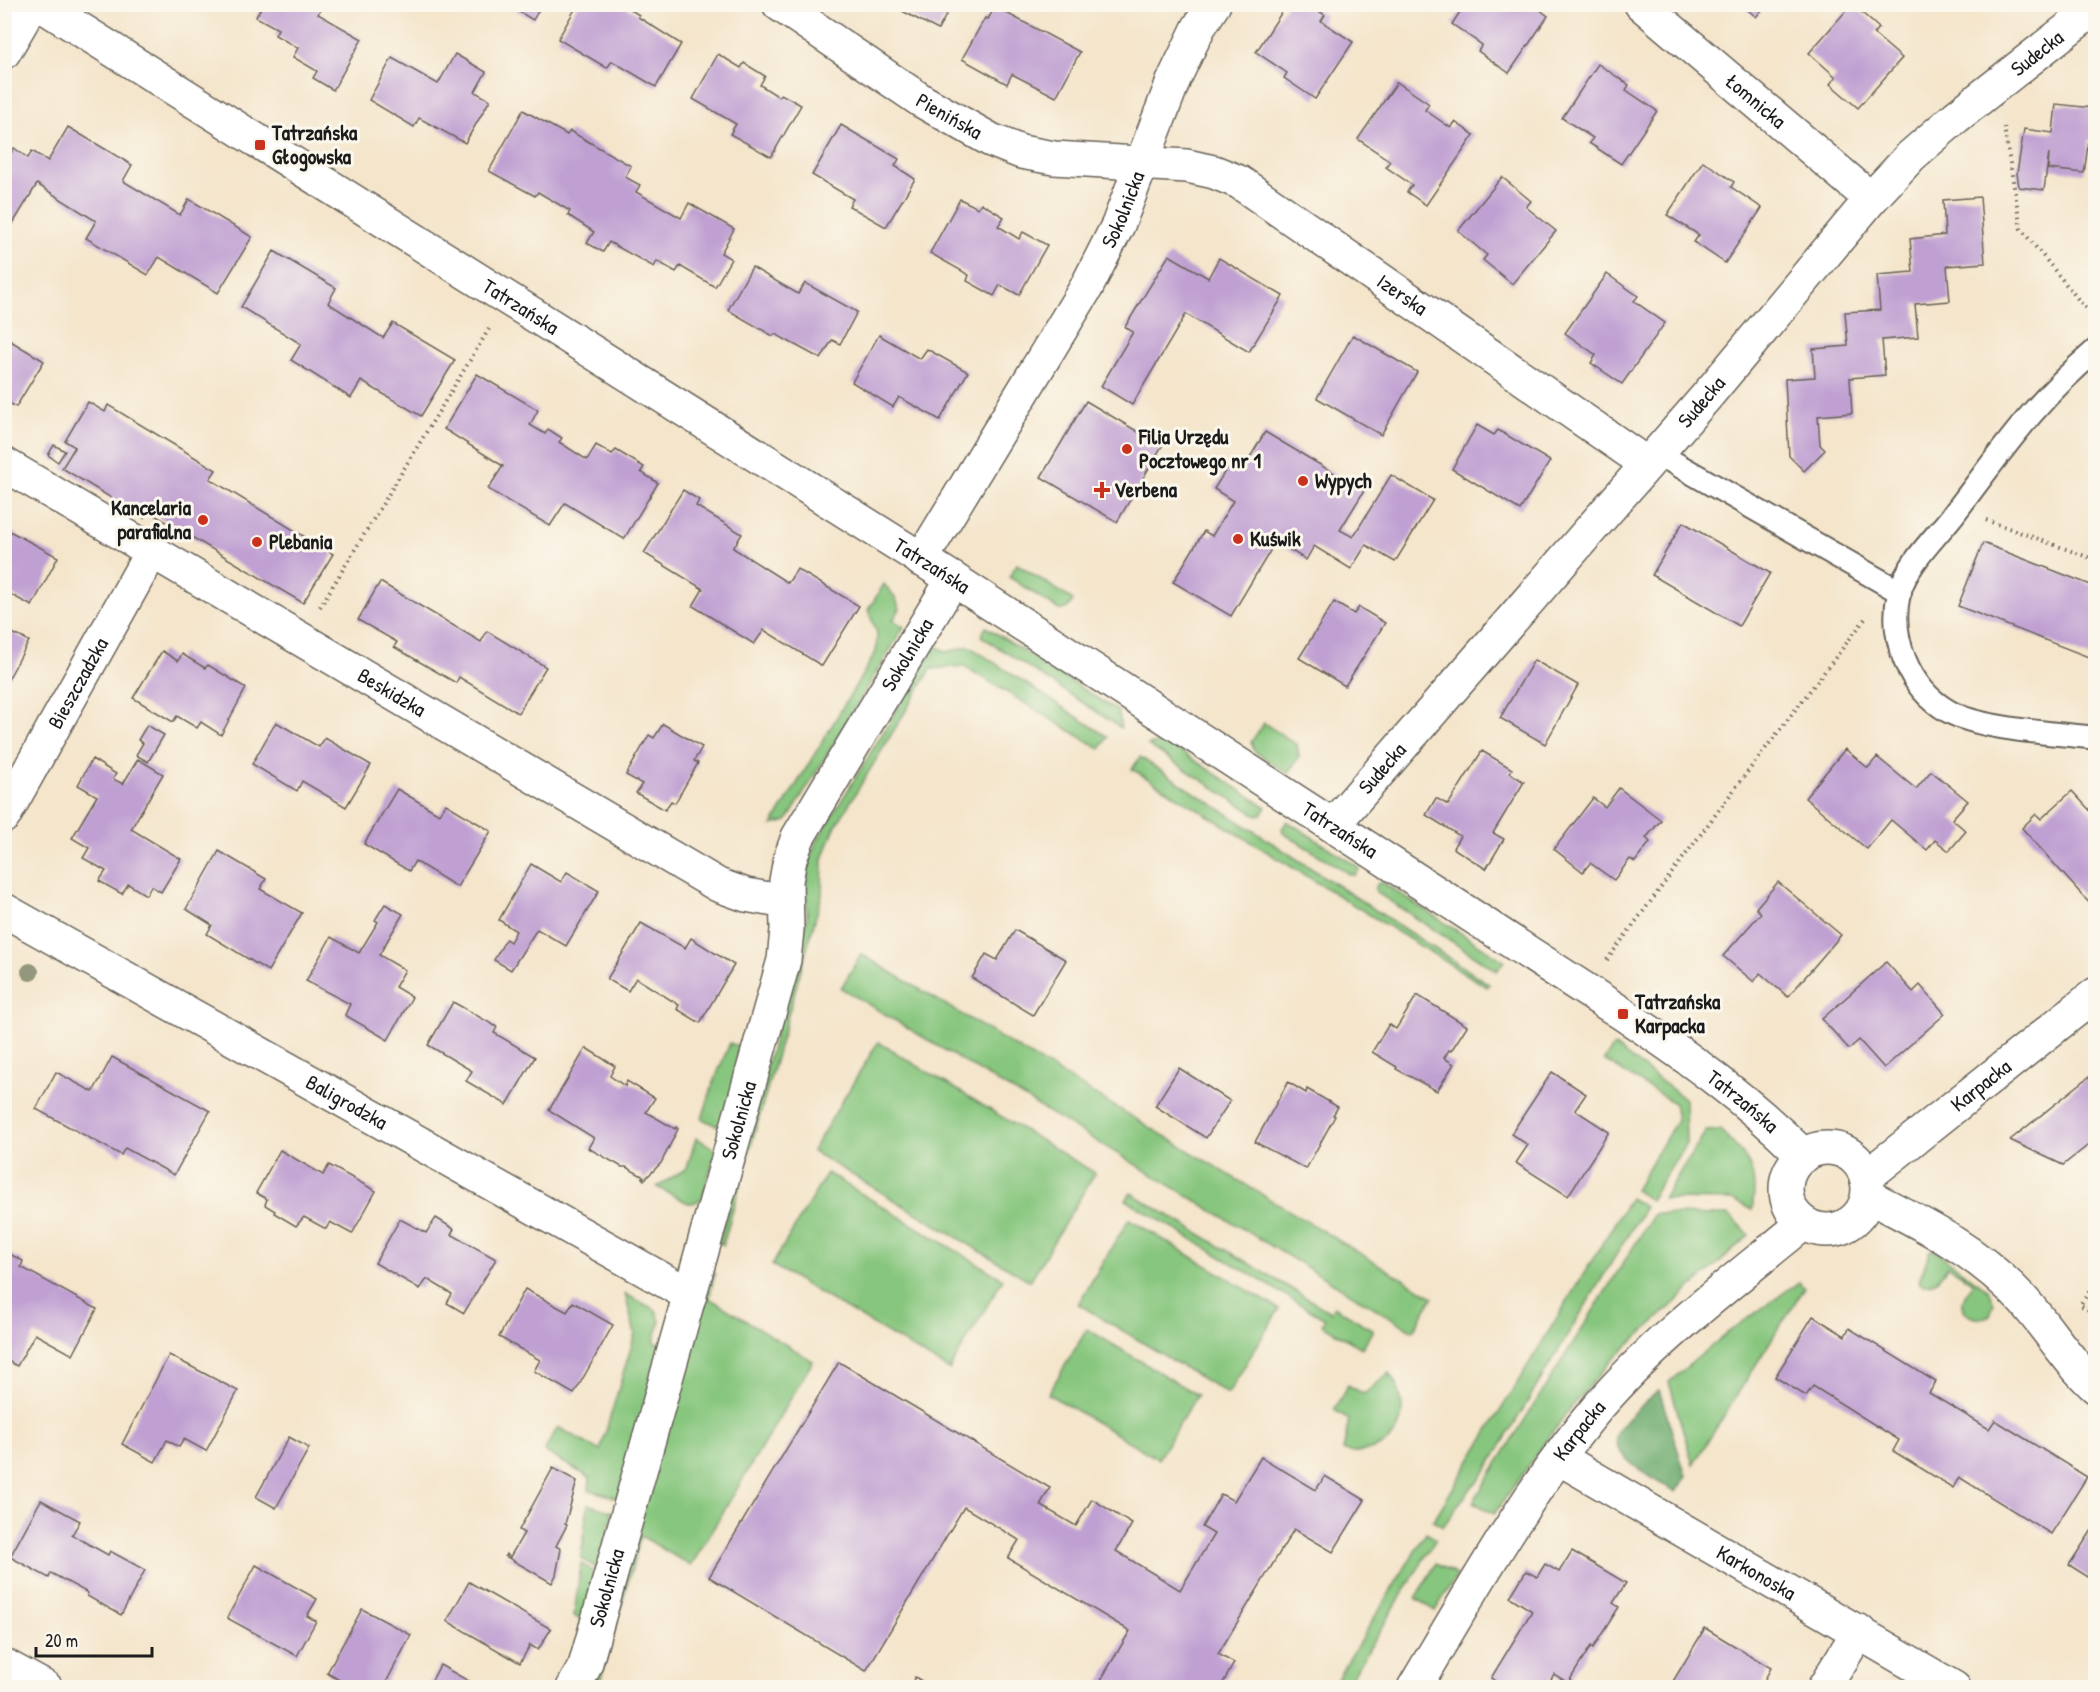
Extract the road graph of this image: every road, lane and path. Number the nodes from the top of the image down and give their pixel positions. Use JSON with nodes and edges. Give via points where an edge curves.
{"nodes":[{"id":1,"x":32,"y":4,"type":"edge"},
{"id":2,"x":40,"y":4,"type":"edge"},
{"id":3,"x":779,"y":4,"type":"edge"},
{"id":4,"x":1214,"y":4,"type":"edge"},
{"id":5,"x":1641,"y":4,"type":"edge"},
{"id":6,"x":2096,"y":7,"type":"edge"},
{"id":7,"x":4,"y":52,"type":"edge"},
{"id":8,"x":1997,"y":84,"type":"junction"},
{"id":9,"x":1142,"y":162,"type":"junction"},
{"id":10,"x":1871,"y":198,"type":"junction"},
{"id":11,"x":507,"y":300,"type":"junction"},
{"id":12,"x":2096,"y":320,"type":"edge"},
{"id":13,"x":2096,"y":350,"type":"edge"},
{"id":14,"x":1652,"y":459,"type":"junction"},
{"id":15,"x":4,"y":464,"type":"edge"},
{"id":16,"x":1957,"y":510,"type":"junction"},
{"id":17,"x":152,"y":551,"type":"junction"},
{"id":18,"x":921,"y":560,"type":"junction"},
{"id":19,"x":2096,"y":560,"type":"edge"},
{"id":20,"x":953,"y":579,"type":"junction"},
{"id":21,"x":1895,"y":589,"type":"junction"},
{"id":22,"x":301,"y":639,"type":"junction"},
{"id":23,"x":2096,"y":738,"type":"edge"},
{"id":24,"x":4,"y":816,"type":"edge"},
{"id":25,"x":1333,"y":825,"type":"junction"},
{"id":26,"x":786,"y":902,"type":"junction"},
{"id":27,"x":4,"y":910,"type":"edge"},
{"id":28,"x":1585,"y":989,"type":"junction"},
{"id":29,"x":2096,"y":994,"type":"edge"},
{"id":30,"x":1804,"y":1156,"type":"junction"},
{"id":31,"x":1867,"y":1186,"type":"junction"},
{"id":32,"x":1804,"y":1222,"type":"junction"},
{"id":33,"x":2096,"y":1282,"type":"edge"},
{"id":34,"x":690,"y":1295,"type":"junction"},
{"id":35,"x":2096,"y":1314,"type":"edge"},
{"id":36,"x":2096,"y":1387,"type":"edge"},
{"id":37,"x":1559,"y":1458,"type":"junction"},
{"id":38,"x":1859,"y":1631,"type":"junction"},
{"id":39,"x":4,"y":1665,"type":"edge"},
{"id":40,"x":46,"y":1688,"type":"edge"},
{"id":41,"x":573,"y":1688,"type":"edge"},
{"id":42,"x":1414,"y":1688,"type":"edge"},
{"id":43,"x":1824,"y":1688,"type":"edge"},
{"id":44,"x":1954,"y":1688,"type":"edge"}],
"edges":[{"from":1,"to":7,"type":"street"},
{"from":2,"to":11,"type":"street","name":"Tatrzańska"},
{"from":3,"to":9,"type":"street","name":"Pienińska","via":[[922,101],[992,140],[1021,152],[1054,158]]},
{"from":4,"to":9,"type":"street","name":"Sokolnicka","via":[[1174,79]]},
{"from":5,"to":10,"type":"street","name":"Łomnicka"},
{"from":6,"to":8,"type":"street","name":"Sudecka"},
{"from":8,"to":10,"type":"street","name":"Sudecka","via":[[1911,156]]},
{"from":8,"to":12,"type":"path","via":[[2021,229]]},
{"from":9,"to":14,"type":"street","name":"Izerska","via":[[1215,171],[1239,182]]},
{"from":9,"to":18,"type":"street","name":"Sokolnicka","via":[[1118,225],[1086,288]]},
{"from":10,"to":14,"type":"street","name":"Sudecka"},
{"from":11,"to":18,"type":"street","name":"Tatrzańska"},
{"from":11,"to":22,"type":"path"},
{"from":13,"to":16,"type":"lane","via":[[2033,412]]},
{"from":14,"to":21,"type":"lane"},
{"from":14,"to":25,"type":"street","name":"Sudecka"},
{"from":15,"to":17,"type":"street","name":"Beskidzka"},
{"from":16,"to":19,"type":"path"},
{"from":16,"to":21,"type":"lane"},
{"from":17,"to":22,"type":"street","name":"Beskidzka"},
{"from":17,"to":24,"type":"street","name":"Bieszczadzka"},
{"from":18,"to":20,"type":"street","name":"Tatrzańska"},
{"from":20,"to":25,"type":"street","name":"Tatrzańska"},
{"from":20,"to":26,"type":"street","name":"Sokolnicka","via":[[798,837],[790,859]]},
{"from":21,"to":23,"type":"lane","via":[[1899,645],[1909,671],[1926,694],[1949,711],[1975,721]]},
{"from":21,"to":28,"type":"path","via":[[1739,783]]},
{"from":22,"to":26,"type":"street","name":"Beskidzka","via":[[718,885]]},
{"from":25,"to":28,"type":"street","name":"Tatrzańska"},
{"from":26,"to":34,"type":"street","name":"Sokolnicka","via":[[784,960]]},
{"from":27,"to":34,"type":"street","name":"Baligrodzka"},
{"from":28,"to":30,"type":"street","name":"Tatrzańska","via":[[1717,1078]]},
{"from":29,"to":31,"type":"street","name":"Karpacka"},
{"from":30,"to":31,"type":"street","via":[[1828,1148],[1841,1150],[1861,1166]]},
{"from":30,"to":32,"type":"street","via":[[1795,1164],[1786,1189],[1794,1214]]},
{"from":31,"to":32,"type":"street","via":[[1858,1216],[1849,1224],[1826,1230]]},
{"from":31,"to":36,"type":"street","via":[[1993,1272],[2019,1296]]},
{"from":32,"to":37,"type":"street","name":"Karpacka","via":[[1641,1362]]},
{"from":33,"to":35,"type":"path","via":[[2080,1305]]},
{"from":34,"to":41,"type":"street","name":"Sokolnicka","via":[[585,1666]]},
{"from":37,"to":38,"type":"street","name":"Karkonoska"},
{"from":37,"to":42,"type":"street","name":"Karpacka","via":[[1509,1530]]},
{"from":38,"to":43,"type":"street"},
{"from":38,"to":44,"type":"street","name":"Karkonoska"},
{"from":39,"to":40,"type":"street"}]}
